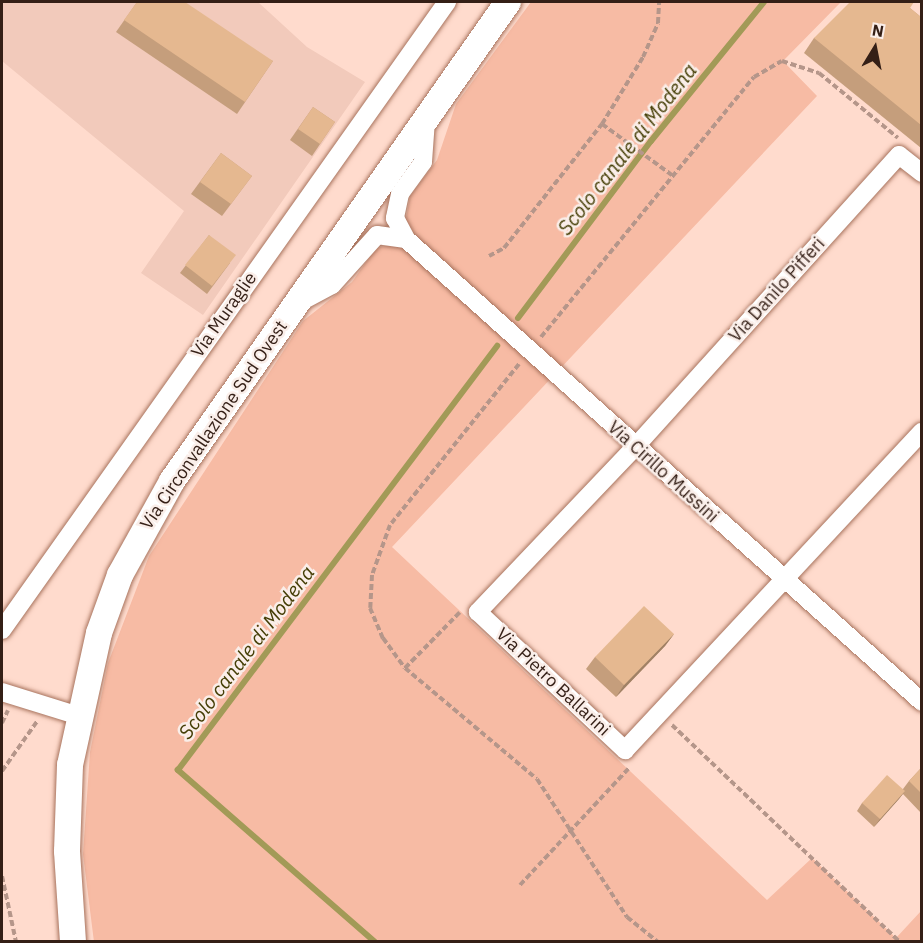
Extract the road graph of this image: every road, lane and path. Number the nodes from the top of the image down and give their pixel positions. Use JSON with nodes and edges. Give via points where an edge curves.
{"nodes":[{"id":1,"x":447,"y":2,"type":"edge"},
{"id":2,"x":508,"y":2,"type":"edge"},
{"id":3,"x":659,"y":2,"type":"edge"},
{"id":4,"x":427,"y":114,"type":"junction"},
{"id":5,"x":602,"y":124,"type":"junction"},
{"id":6,"x":900,"y":140,"type":"dead end"},
{"id":7,"x":921,"y":173,"type":"edge"},
{"id":8,"x":673,"y":176,"type":"junction"},
{"id":9,"x":406,"y":239,"type":"junction"},
{"id":10,"x":489,"y":256,"type":"dead end"},
{"id":11,"x":295,"y":304,"type":"junction"},
{"id":12,"x":529,"y":351,"type":"junction"},
{"id":13,"x":921,"y":432,"type":"edge"},
{"id":14,"x":635,"y":447,"type":"junction"},
{"id":15,"x":784,"y":580,"type":"junction"},
{"id":16,"x":2,"y":630,"type":"edge"},
{"id":17,"x":2,"y":692,"type":"edge"},
{"id":18,"x":921,"y":702,"type":"edge"},
{"id":19,"x":47,"y":706,"type":"junction"},
{"id":20,"x":79,"y":716,"type":"junction"},
{"id":21,"x":665,"y":722,"type":"junction"},
{"id":22,"x":636,"y":760,"type":"dead end"},
{"id":23,"x":2,"y":771,"type":"edge"},
{"id":24,"x":572,"y":830,"type":"junction"},
{"id":25,"x":2,"y":876,"type":"edge"},
{"id":26,"x":520,"y":885,"type":"dead end"},
{"id":27,"x":16,"y":942,"type":"edge"},
{"id":28,"x":74,"y":942,"type":"edge"},
{"id":29,"x":658,"y":942,"type":"edge"},
{"id":30,"x":900,"y":942,"type":"edge"}],
"edges":[{"from":1,"to":16,"type":"street","name":"Via Muraglie"},
{"from":2,"to":4,"type":"main road","name":"Via Circonvallazione Sud Ovest"},
{"from":3,"to":5,"type":"path","via":[[658,23],[643,57]]},
{"from":4,"to":9,"type":"street","via":[[423,162],[400,194],[395,218]]},
{"from":4,"to":11,"type":"main road","name":"Via Circonvallazione Sud Ovest"},
{"from":5,"to":8,"type":"path"},
{"from":5,"to":10,"type":"path","via":[[504,248]]},
{"from":6,"to":8,"type":"path","via":[[819,73],[782,62],[754,77]]},
{"from":7,"to":14,"type":"street","name":"Via Danilo Pifferi","via":[[899,155]]},
{"from":8,"to":12,"type":"path"},
{"from":9,"to":11,"type":"street","via":[[377,235],[332,285]]},
{"from":9,"to":12,"type":"street","name":"Via Cirillo Mussini"},
{"from":11,"to":20,"type":"main road","name":"Via Circonvallazione Sud Ovest","via":[[144,526],[99,633]]},
{"from":12,"to":14,"type":"street","name":"Via Cirillo Mussini"},
{"from":12,"to":24,"type":"path","via":[[390,525],[372,574],[370,608],[383,638],[405,668],[537,779]]},
{"from":13,"to":15,"type":"street"},
{"from":14,"to":15,"type":"street","name":"Via Cirillo Mussini"},
{"from":14,"to":21,"type":"street","name":"Via Pietro Ballarini","via":[[478,612],[625,750]]},
{"from":15,"to":18,"type":"street","name":"Via Cirillo Mussini"},
{"from":15,"to":21,"type":"street","name":"Via Pietro Ballarini"},
{"from":17,"to":19,"type":"street"},
{"from":19,"to":20,"type":"street"},
{"from":19,"to":23,"type":"path"},
{"from":20,"to":28,"type":"main road","name":"Via Circonvallazione Sud Ovest","via":[[70,765],[67,851]]},
{"from":21,"to":30,"type":"path"},
{"from":22,"to":24,"type":"path"},
{"from":24,"to":26,"type":"path"},
{"from":24,"to":29,"type":"path","via":[[627,917]]},
{"from":25,"to":27,"type":"path"}]}
